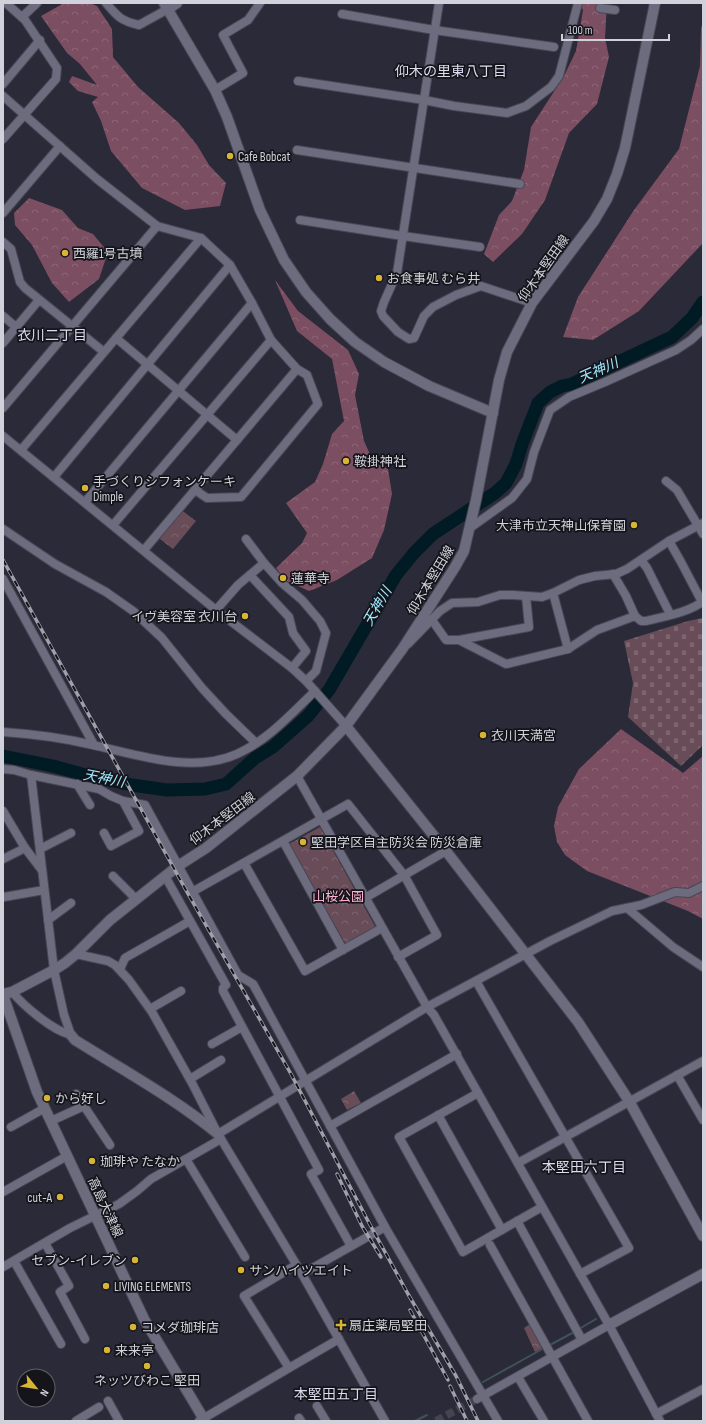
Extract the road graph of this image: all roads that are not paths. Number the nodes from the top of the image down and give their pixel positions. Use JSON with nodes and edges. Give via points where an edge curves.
{"nodes":[{"id":1,"x":37,"y":3,"type":"edge"},
{"id":2,"x":106,"y":3,"type":"edge"},
{"id":3,"x":177,"y":3,"type":"edge"},
{"id":4,"x":260,"y":3,"type":"edge"},
{"id":5,"x":439,"y":3,"type":"edge"},
{"id":6,"x":578,"y":3,"type":"edge"},
{"id":7,"x":656,"y":3,"type":"edge"},
{"id":8,"x":7,"y":4,"type":"edge"},
{"id":9,"x":166,"y":6,"type":"edge"},
{"id":10,"x":600,"y":8,"type":"edge"},
{"id":11,"x":615,"y":10,"type":"dead end"},
{"id":12,"x":342,"y":14,"type":"dead end"},
{"id":13,"x":22,"y":17,"type":"junction"},
{"id":14,"x":434,"y":30,"type":"junction"},
{"id":15,"x":40,"y":40,"type":"junction"},
{"id":16,"x":554,"y":47,"type":"dead end"},
{"id":17,"x":298,"y":81,"type":"dead end"},
{"id":18,"x":3,"y":84,"type":"edge"},
{"id":19,"x":215,"y":90,"type":"junction"},
{"id":20,"x":3,"y":96,"type":"edge"},
{"id":21,"x":424,"y":100,"type":"junction"},
{"id":22,"x":24,"y":114,"type":"junction"},
{"id":23,"x":3,"y":139,"type":"edge"},
{"id":24,"x":60,"y":146,"type":"junction"},
{"id":25,"x":297,"y":150,"type":"dead end"},
{"id":26,"x":413,"y":168,"type":"junction"},
{"id":27,"x":520,"y":184,"type":"dead end"},
{"id":28,"x":3,"y":214,"type":"edge"},
{"id":29,"x":300,"y":220,"type":"dead end"},
{"id":30,"x":157,"y":226,"type":"junction"},
{"id":31,"x":403,"y":236,"type":"junction"},
{"id":32,"x":201,"y":238,"type":"junction"},
{"id":33,"x":3,"y":242,"type":"edge"},
{"id":34,"x":480,"y":247,"type":"dead end"},
{"id":35,"x":230,"y":265,"type":"junction"},
{"id":36,"x":39,"y":300,"type":"junction"},
{"id":37,"x":252,"y":303,"type":"junction"},
{"id":38,"x":532,"y":303,"type":"junction"},
{"id":39,"x":3,"y":316,"type":"edge"},
{"id":40,"x":72,"y":326,"type":"junction"},
{"id":41,"x":16,"y":327,"type":"junction"},
{"id":42,"x":703,"y":329,"type":"edge"},
{"id":43,"x":116,"y":338,"type":"junction"},
{"id":44,"x":271,"y":340,"type":"junction"},
{"id":45,"x":3,"y":343,"type":"edge"},
{"id":46,"x":104,"y":352,"type":"junction"},
{"id":47,"x":148,"y":365,"type":"junction"},
{"id":48,"x":297,"y":369,"type":"junction"},
{"id":49,"x":178,"y":390,"type":"junction"},
{"id":50,"x":3,"y":408,"type":"edge"},
{"id":51,"x":492,"y":413,"type":"junction"},
{"id":52,"x":207,"y":414,"type":"junction"},
{"id":53,"x":3,"y":436,"type":"edge"},
{"id":54,"x":237,"y":440,"type":"junction"},
{"id":55,"x":21,"y":450,"type":"junction"},
{"id":56,"x":54,"y":477,"type":"junction"},
{"id":57,"x":666,"y":481,"type":"dead end"},
{"id":58,"x":195,"y":490,"type":"junction"},
{"id":59,"x":84,"y":502,"type":"junction"},
{"id":60,"x":701,"y":524,"type":"edge"},
{"id":61,"x":113,"y":525,"type":"junction"},
{"id":62,"x":470,"y":528,"type":"junction"},
{"id":63,"x":3,"y":529,"type":"edge"},
{"id":64,"x":703,"y":534,"type":"edge"},
{"id":65,"x":246,"y":539,"type":"dead end"},
{"id":66,"x":669,"y":541,"type":"junction"},
{"id":67,"x":144,"y":550,"type":"junction"},
{"id":68,"x":641,"y":560,"type":"junction"},
{"id":69,"x":264,"y":563,"type":"junction"},
{"id":70,"x":613,"y":574,"type":"junction"},
{"id":71,"x":250,"y":575,"type":"junction"},
{"id":72,"x":3,"y":579,"type":"edge"},
{"id":73,"x":553,"y":593,"type":"junction"},
{"id":74,"x":526,"y":596,"type":"junction"},
{"id":75,"x":702,"y":602,"type":"edge"},
{"id":76,"x":216,"y":610,"type":"junction"},
{"id":77,"x":670,"y":614,"type":"junction"},
{"id":78,"x":635,"y":616,"type":"junction"},
{"id":79,"x":432,"y":620,"type":"junction"},
{"id":80,"x":459,"y":640,"type":"junction"},
{"id":81,"x":403,"y":648,"type":"junction"},
{"id":82,"x":568,"y":649,"type":"junction"},
{"id":83,"x":292,"y":668,"type":"junction"},
{"id":84,"x":306,"y":681,"type":"junction"},
{"id":85,"x":318,"y":694,"type":"junction"},
{"id":86,"x":346,"y":726,"type":"junction"},
{"id":87,"x":3,"y":732,"type":"edge"},
{"id":88,"x":256,"y":743,"type":"junction"},
{"id":89,"x":94,"y":745,"type":"junction"},
{"id":90,"x":3,"y":769,"type":"edge"},
{"id":91,"x":31,"y":775,"type":"junction"},
{"id":92,"x":297,"y":776,"type":"junction"},
{"id":93,"x":77,"y":784,"type":"junction"},
{"id":94,"x":123,"y":801,"type":"junction"},
{"id":95,"x":90,"y":805,"type":"dead end"},
{"id":96,"x":3,"y":811,"type":"edge"},
{"id":97,"x":322,"y":820,"type":"junction"},
{"id":98,"x":71,"y":833,"type":"dead end"},
{"id":99,"x":104,"y":833,"type":"dead end"},
{"id":100,"x":283,"y":841,"type":"junction"},
{"id":101,"x":25,"y":848,"type":"junction"},
{"id":102,"x":40,"y":849,"type":"junction"},
{"id":103,"x":446,"y":851,"type":"junction"},
{"id":104,"x":3,"y":859,"type":"edge"},
{"id":105,"x":244,"y":863,"type":"junction"},
{"id":106,"x":178,"y":866,"type":"junction"},
{"id":107,"x":42,"y":870,"type":"junction"},
{"id":108,"x":404,"y":875,"type":"junction"},
{"id":109,"x":113,"y":876,"type":"dead end"},
{"id":110,"x":165,"y":876,"type":"junction"},
{"id":111,"x":703,"y":886,"type":"edge"},
{"id":112,"x":44,"y":890,"type":"junction"},
{"id":113,"x":192,"y":892,"type":"junction"},
{"id":114,"x":4,"y":897,"type":"dead end"},
{"id":115,"x":365,"y":898,"type":"junction"},
{"id":116,"x":136,"y":899,"type":"junction"},
{"id":117,"x":71,"y":903,"type":"dead end"},
{"id":118,"x":627,"y":908,"type":"junction"},
{"id":119,"x":48,"y":920,"type":"junction"},
{"id":120,"x":190,"y":921,"type":"junction"},
{"id":121,"x":382,"y":928,"type":"junction"},
{"id":122,"x":343,"y":950,"type":"junction"},
{"id":123,"x":76,"y":954,"type":"junction"},
{"id":124,"x":526,"y":954,"type":"junction"},
{"id":125,"x":398,"y":957,"type":"junction"},
{"id":126,"x":703,"y":967,"type":"edge"},
{"id":127,"x":120,"y":969,"type":"junction"},
{"id":128,"x":54,"y":970,"type":"junction"},
{"id":129,"x":476,"y":981,"type":"junction"},
{"id":130,"x":181,"y":991,"type":"dead end"},
{"id":131,"x":6,"y":994,"type":"edge"},
{"id":132,"x":427,"y":1007,"type":"junction"},
{"id":133,"x":150,"y":1009,"type":"junction"},
{"id":134,"x":242,"y":1027,"type":"junction"},
{"id":135,"x":71,"y":1035,"type":"junction"},
{"id":136,"x":212,"y":1044,"type":"dead end"},
{"id":137,"x":456,"y":1054,"type":"junction"},
{"id":138,"x":221,"y":1060,"type":"dead end"},
{"id":139,"x":703,"y":1061,"type":"edge"},
{"id":140,"x":677,"y":1075,"type":"junction"},
{"id":141,"x":190,"y":1079,"type":"junction"},
{"id":142,"x":305,"y":1082,"type":"junction"},
{"id":143,"x":478,"y":1093,"type":"junction"},
{"id":144,"x":76,"y":1094,"type":"dead end"},
{"id":145,"x":280,"y":1097,"type":"junction"},
{"id":146,"x":629,"y":1100,"type":"junction"},
{"id":147,"x":84,"y":1106,"type":"junction"},
{"id":148,"x":45,"y":1108,"type":"junction"},
{"id":149,"x":438,"y":1115,"type":"junction"},
{"id":150,"x":703,"y":1120,"type":"edge"},
{"id":151,"x":51,"y":1121,"type":"junction"},
{"id":152,"x":330,"y":1126,"type":"junction"},
{"id":153,"x":11,"y":1127,"type":"dead end"},
{"id":154,"x":220,"y":1137,"type":"junction"},
{"id":155,"x":565,"y":1138,"type":"junction"},
{"id":156,"x":110,"y":1145,"type":"dead end"},
{"id":157,"x":67,"y":1156,"type":"junction"},
{"id":158,"x":186,"y":1159,"type":"junction"},
{"id":159,"x":518,"y":1163,"type":"junction"},
{"id":160,"x":3,"y":1192,"type":"edge"},
{"id":161,"x":542,"y":1207,"type":"junction"},
{"id":162,"x":95,"y":1215,"type":"junction"},
{"id":163,"x":517,"y":1221,"type":"junction"},
{"id":164,"x":385,"y":1227,"type":"junction"},
{"id":165,"x":502,"y":1230,"type":"junction"},
{"id":166,"x":703,"y":1236,"type":"edge"},
{"id":167,"x":45,"y":1243,"type":"junction"},
{"id":168,"x":490,"y":1245,"type":"dead end"},
{"id":169,"x":351,"y":1246,"type":"junction"},
{"id":170,"x":245,"y":1256,"type":"dead end"},
{"id":171,"x":14,"y":1261,"type":"junction"},
{"id":172,"x":296,"y":1265,"type":"junction"},
{"id":173,"x":3,"y":1267,"type":"edge"},
{"id":174,"x":302,"y":1274,"type":"junction"},
{"id":175,"x":580,"y":1274,"type":"junction"},
{"id":176,"x":703,"y":1274,"type":"edge"},
{"id":177,"x":609,"y":1325,"type":"junction"},
{"id":178,"x":339,"y":1339,"type":"junction"},
{"id":179,"x":85,"y":1340,"type":"dead end"},
{"id":180,"x":582,"y":1340,"type":"junction"},
{"id":181,"x":61,"y":1344,"type":"dead end"},
{"id":182,"x":553,"y":1357,"type":"junction"},
{"id":183,"x":289,"y":1368,"type":"junction"},
{"id":184,"x":518,"y":1377,"type":"junction"},
{"id":185,"x":703,"y":1389,"type":"edge"},
{"id":186,"x":480,"y":1397,"type":"junction"},
{"id":187,"x":108,"y":1402,"type":"dead end"},
{"id":188,"x":317,"y":1406,"type":"dead end"},
{"id":189,"x":99,"y":1407,"type":"dead end"},
{"id":190,"x":658,"y":1418,"type":"edge"},
{"id":191,"x":203,"y":1420,"type":"edge"},
{"id":192,"x":76,"y":1421,"type":"edge"},
{"id":193,"x":119,"y":1421,"type":"edge"},
{"id":194,"x":326,"y":1421,"type":"edge"},
{"id":195,"x":385,"y":1421,"type":"edge"},
{"id":196,"x":498,"y":1421,"type":"edge"},
{"id":197,"x":544,"y":1421,"type":"edge"},
{"id":198,"x":588,"y":1421,"type":"edge"}],
"edges":[{"from":1,"to":13,"type":"street"},
{"from":2,"to":9,"type":"street","via":[[126,22],[139,25]]},
{"from":3,"to":9,"type":"main road"},
{"from":4,"to":19,"type":"street","via":[[248,20],[223,35],[243,73]]},
{"from":5,"to":14,"type":"street"},
{"from":6,"to":21,"type":"street","via":[[559,76],[551,87],[526,106],[507,113]]},
{"from":7,"to":38,"type":"main road","name":"仰木本堅田線","via":[[628,134],[607,199],[594,221]]},
{"from":8,"to":13,"type":"street"},
{"from":9,"to":19,"type":"main road"},
{"from":10,"to":11,"type":"street"},
{"from":12,"to":14,"type":"street"},
{"from":13,"to":15,"type":"street"},
{"from":14,"to":16,"type":"street"},
{"from":14,"to":21,"type":"street"},
{"from":15,"to":18,"type":"street"},
{"from":15,"to":22,"type":"street","via":[[57,68],[56,79]]},
{"from":17,"to":21,"type":"street"},
{"from":19,"to":51,"type":"main road","via":[[260,210],[284,260],[306,292],[355,342],[384,362],[429,386]]},
{"from":20,"to":22,"type":"street"},
{"from":21,"to":26,"type":"street"},
{"from":22,"to":23,"type":"street"},
{"from":22,"to":24,"type":"street"},
{"from":24,"to":28,"type":"street"},
{"from":24,"to":30,"type":"street"},
{"from":25,"to":26,"type":"street"},
{"from":26,"to":27,"type":"street"},
{"from":26,"to":31,"type":"street"},
{"from":29,"to":31,"type":"street"},
{"from":30,"to":32,"type":"street"},
{"from":30,"to":40,"type":"street"},
{"from":31,"to":34,"type":"street"},
{"from":31,"to":38,"type":"street","via":[[397,273],[382,311],[383,316],[404,337],[414,338],[424,316],[433,307],[481,286]]},
{"from":32,"to":35,"type":"street"},
{"from":32,"to":43,"type":"street"},
{"from":33,"to":36,"type":"street","via":[[12,249],[20,282]]},
{"from":35,"to":37,"type":"street"},
{"from":35,"to":47,"type":"street"},
{"from":36,"to":40,"type":"street"},
{"from":36,"to":41,"type":"street"},
{"from":37,"to":44,"type":"street"},
{"from":37,"to":49,"type":"street"},
{"from":38,"to":51,"type":"main road","name":"仰木本堅田線","via":[[507,352]]},
{"from":39,"to":41,"type":"street"},
{"from":40,"to":46,"type":"street"},
{"from":40,"to":50,"type":"street"},
{"from":41,"to":45,"type":"street"},
{"from":42,"to":62,"type":"street","via":[[676,350],[569,397],[550,410],[527,479],[512,498]]},
{"from":43,"to":46,"type":"street"},
{"from":43,"to":47,"type":"street"},
{"from":44,"to":48,"type":"street"},
{"from":44,"to":52,"type":"street"},
{"from":46,"to":55,"type":"street"},
{"from":47,"to":49,"type":"street"},
{"from":47,"to":56,"type":"street"},
{"from":48,"to":54,"type":"street"},
{"from":48,"to":58,"type":"street","via":[[307,375],[318,404],[241,497],[207,498]]},
{"from":49,"to":52,"type":"street"},
{"from":49,"to":59,"type":"street"},
{"from":51,"to":62,"type":"main road","name":"仰木本堅田線"},
{"from":52,"to":54,"type":"street"},
{"from":52,"to":61,"type":"street"},
{"from":53,"to":55,"type":"street"},
{"from":54,"to":58,"type":"street"},
{"from":55,"to":56,"type":"street"},
{"from":56,"to":59,"type":"street"},
{"from":57,"to":60,"type":"street","via":[[677,490]]},
{"from":58,"to":67,"type":"street"},
{"from":59,"to":61,"type":"street"},
{"from":60,"to":64,"type":"street"},
{"from":60,"to":66,"type":"street"},
{"from":61,"to":67,"type":"street"},
{"from":62,"to":81,"type":"main road","name":"仰木本堅田線","via":[[464,551]]},
{"from":63,"to":88,"type":"street","via":[[133,611],[162,638],[207,693]]},
{"from":65,"to":69,"type":"street"},
{"from":66,"to":68,"type":"street"},
{"from":66,"to":75,"type":"street"},
{"from":67,"to":76,"type":"street"},
{"from":68,"to":70,"type":"street","via":[[627,570]]},
{"from":68,"to":77,"type":"street"},
{"from":69,"to":71,"type":"street"},
{"from":69,"to":84,"type":"street","via":[[302,600],[326,632],[316,671]]},
{"from":70,"to":73,"type":"street","via":[[579,580]]},
{"from":70,"to":78,"type":"street"},
{"from":71,"to":76,"type":"street","via":[[238,584]]},
{"from":71,"to":83,"type":"street","via":[[288,617],[293,633],[306,651]]},
{"from":72,"to":89,"type":"street"},
{"from":73,"to":74,"type":"street","via":[[542,597]]},
{"from":73,"to":82,"type":"street"},
{"from":74,"to":79,"type":"street","via":[[500,595],[478,602],[452,603]]},
{"from":74,"to":80,"type":"street","via":[[529,627]]},
{"from":75,"to":77,"type":"street"},
{"from":76,"to":83,"type":"street"},
{"from":77,"to":78,"type":"street","via":[[646,621],[641,621]]},
{"from":78,"to":82,"type":"street","via":[[597,630]]},
{"from":79,"to":80,"type":"street","via":[[446,640]]},
{"from":79,"to":81,"type":"street"},
{"from":80,"to":82,"type":"street","via":[[506,664]]},
{"from":81,"to":86,"type":"main road","name":"仰木本堅田線"},
{"from":83,"to":84,"type":"street"},
{"from":84,"to":85,"type":"street"},
{"from":85,"to":86,"type":"street"},
{"from":85,"to":88,"type":"street"},
{"from":86,"to":92,"type":"main road","name":"仰木本堅田線"},
{"from":86,"to":103,"type":"main road"},
{"from":87,"to":89,"type":"street","via":[[26,733]]},
{"from":88,"to":89,"type":"street","via":[[227,757],[192,762],[152,759]]},
{"from":90,"to":91,"type":"street"},
{"from":91,"to":93,"type":"street"},
{"from":91,"to":102,"type":"street"},
{"from":92,"to":97,"type":"street"},
{"from":92,"to":106,"type":"main road","name":"仰木本堅田線","via":[[206,848]]},
{"from":93,"to":94,"type":"street","via":[[99,789]]},
{"from":93,"to":95,"type":"street"},
{"from":94,"to":99,"type":"street","via":[[139,831],[111,846]]},
{"from":94,"to":106,"type":"street","via":[[145,805]]},
{"from":96,"to":101,"type":"street"},
{"from":97,"to":100,"type":"street"},
{"from":97,"to":108,"type":"street","via":[[348,804]]},
{"from":97,"to":115,"type":"street"},
{"from":98,"to":102,"type":"street"},
{"from":100,"to":105,"type":"street"},
{"from":100,"to":122,"type":"street"},
{"from":101,"to":104,"type":"street"},
{"from":101,"to":107,"type":"street"},
{"from":102,"to":107,"type":"street"},
{"from":103,"to":108,"type":"street"},
{"from":103,"to":124,"type":"main road"},
{"from":105,"to":113,"type":"street"},
{"from":105,"to":122,"type":"street","via":[[305,971]]},
{"from":106,"to":110,"type":"main road","name":"仰木本堅田線"},
{"from":106,"to":113,"type":"street"},
{"from":107,"to":112,"type":"street"},
{"from":108,"to":115,"type":"street"},
{"from":108,"to":125,"type":"street","via":[[437,935]]},
{"from":109,"to":116,"type":"street"},
{"from":110,"to":116,"type":"main road","name":"仰木本堅田線"},
{"from":110,"to":120,"type":"street"},
{"from":111,"to":118,"type":"street","via":[[689,893],[675,892]]},
{"from":112,"to":114,"type":"street"},
{"from":112,"to":119,"type":"street"},
{"from":113,"to":142,"type":"street","via":[[238,975],[253,984]]},
{"from":115,"to":121,"type":"street"},
{"from":116,"to":123,"type":"main road","name":"仰木本堅田線","via":[[110,920]]},
{"from":117,"to":119,"type":"street"},
{"from":118,"to":124,"type":"street","via":[[612,911]]},
{"from":118,"to":126,"type":"street","via":[[668,943]]},
{"from":119,"to":128,"type":"street"},
{"from":120,"to":127,"type":"street","via":[[125,958]]},
{"from":120,"to":134,"type":"street","via":[[226,985],[223,991]]},
{"from":121,"to":122,"type":"street"},
{"from":121,"to":125,"type":"street"},
{"from":123,"to":127,"type":"street","via":[[108,961]]},
{"from":123,"to":128,"type":"main road","name":"仰木本堅田線"},
{"from":124,"to":129,"type":"street"},
{"from":124,"to":146,"type":"main road","via":[[578,1022]]},
{"from":125,"to":132,"type":"street"},
{"from":127,"to":133,"type":"street"},
{"from":128,"to":131,"type":"main road","name":"仰木本堅田線"},
{"from":128,"to":135,"type":"street"},
{"from":129,"to":132,"type":"street"},
{"from":129,"to":155,"type":"street"},
{"from":130,"to":133,"type":"street"},
{"from":131,"to":135,"type":"street","via":[[61,1032]]},
{"from":131,"to":148,"type":"main road","name":"高島大津線","via":[[27,1066]]},
{"from":132,"to":137,"type":"street"},
{"from":132,"to":142,"type":"street"},
{"from":133,"to":141,"type":"street"},
{"from":134,"to":136,"type":"street"},
{"from":134,"to":145,"type":"street"},
{"from":135,"to":154,"type":"main road","via":[[75,1040],[176,1102]]},
{"from":137,"to":143,"type":"street"},
{"from":137,"to":152,"type":"street"},
{"from":138,"to":141,"type":"street"},
{"from":139,"to":140,"type":"street"},
{"from":140,"to":146,"type":"street"},
{"from":140,"to":150,"type":"street"},
{"from":141,"to":154,"type":"street"},
{"from":142,"to":145,"type":"street"},
{"from":142,"to":152,"type":"street"},
{"from":143,"to":149,"type":"street"},
{"from":143,"to":159,"type":"street"},
{"from":144,"to":147,"type":"street"},
{"from":145,"to":154,"type":"street"},
{"from":145,"to":169,"type":"street","via":[[319,1170],[311,1174]]},
{"from":146,"to":155,"type":"street"},
{"from":146,"to":166,"type":"main road"},
{"from":147,"to":151,"type":"street"},
{"from":147,"to":156,"type":"street"},
{"from":148,"to":151,"type":"main road","name":"高島大津線"},
{"from":148,"to":153,"type":"street"},
{"from":149,"to":165,"type":"street"},
{"from":149,"to":165,"type":"street","via":[[399,1137],[463,1252]]},
{"from":151,"to":157,"type":"main road","name":"高島大津線"},
{"from":152,"to":164,"type":"street"},
{"from":154,"to":158,"type":"street"},
{"from":154,"to":172,"type":"street"},
{"from":155,"to":159,"type":"street"},
{"from":155,"to":175,"type":"street","via":[[629,1248]]},
{"from":157,"to":160,"type":"street"},
{"from":157,"to":162,"type":"main road","name":"高島大津線"},
{"from":158,"to":162,"type":"street","via":[[151,1179],[119,1204]]},
{"from":158,"to":170,"type":"street"},
{"from":159,"to":161,"type":"street"},
{"from":161,"to":163,"type":"street"},
{"from":161,"to":175,"type":"street"},
{"from":162,"to":167,"type":"street"},
{"from":162,"to":191,"type":"main road","name":"高島大津線","via":[[144,1319]]},
{"from":163,"to":165,"type":"street"},
{"from":163,"to":180,"type":"street"},
{"from":164,"to":169,"type":"street"},
{"from":164,"to":186,"type":"street"},
{"from":167,"to":171,"type":"street"},
{"from":167,"to":179,"type":"street","via":[[69,1286],[60,1292]]},
{"from":168,"to":182,"type":"street"},
{"from":169,"to":174,"type":"street"},
{"from":171,"to":173,"type":"street"},
{"from":171,"to":181,"type":"street"},
{"from":172,"to":174,"type":"street"},
{"from":172,"to":183,"type":"street","via":[[244,1296]]},
{"from":174,"to":178,"type":"street"},
{"from":175,"to":177,"type":"street"},
{"from":176,"to":177,"type":"main road"},
{"from":177,"to":180,"type":"street"},
{"from":177,"to":190,"type":"street"},
{"from":178,"to":183,"type":"street"},
{"from":178,"to":195,"type":"street"},
{"from":180,"to":182,"type":"street"},
{"from":182,"to":184,"type":"street"},
{"from":182,"to":198,"type":"street"},
{"from":183,"to":191,"type":"street"},
{"from":184,"to":186,"type":"street"},
{"from":184,"to":197,"type":"street"},
{"from":185,"to":190,"type":"street"},
{"from":186,"to":196,"type":"street"},
{"from":187,"to":193,"type":"street"},
{"from":188,"to":194,"type":"street"},
{"from":189,"to":192,"type":"street"}]}
